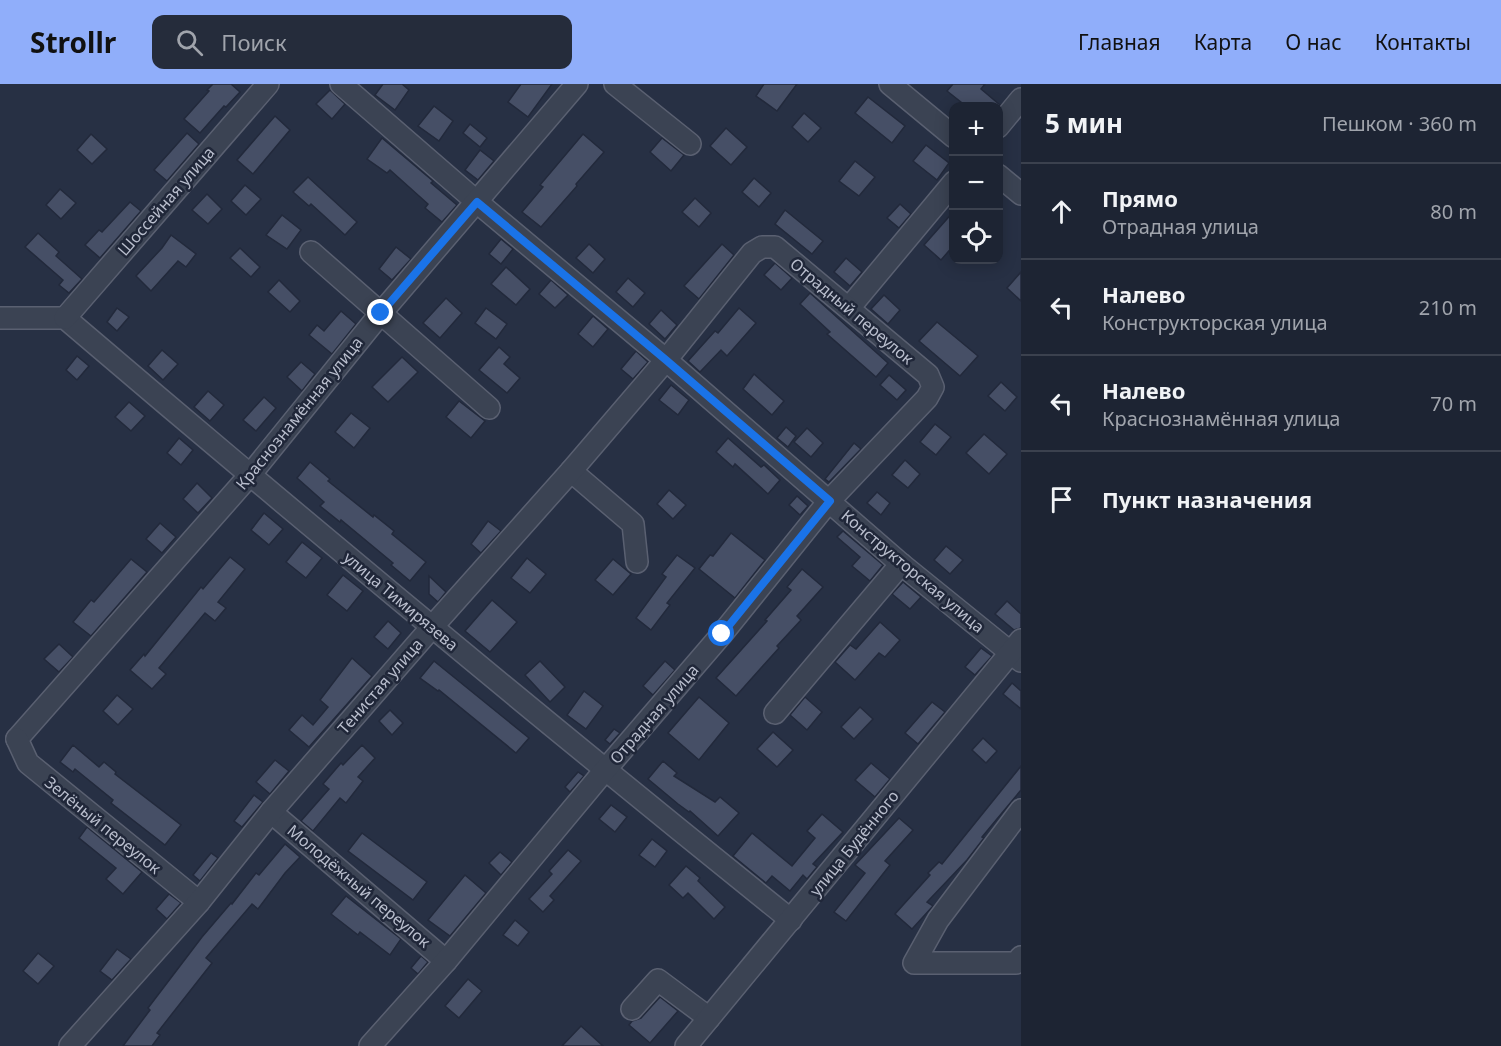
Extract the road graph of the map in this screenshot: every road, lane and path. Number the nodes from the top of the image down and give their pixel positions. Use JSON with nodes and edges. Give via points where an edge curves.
{"nodes":[{"id":1,"x":268,"y":84,"type":"edge"},
{"id":2,"x":341,"y":84,"type":"edge"},
{"id":3,"x":577,"y":84,"type":"edge"},
{"id":4,"x":615,"y":84,"type":"edge"},
{"id":5,"x":890,"y":84,"type":"edge"},
{"id":6,"x":1021,"y":99,"type":"edge"},
{"id":7,"x":1003,"y":122,"type":"edge"},
{"id":8,"x":949,"y":133,"type":"edge"},
{"id":9,"x":690,"y":144,"type":"dead end"},
{"id":10,"x":1003,"y":178,"type":"edge"},
{"id":11,"x":949,"y":188,"type":"edge"},
{"id":12,"x":1021,"y":194,"type":"edge"},
{"id":13,"x":477,"y":202,"type":"junction"},
{"id":14,"x":762,"y":246,"type":"joint"},
{"id":15,"x":311,"y":252,"type":"dead end"},
{"id":16,"x":849,"y":308,"type":"junction"},
{"id":17,"x":381,"y":313,"type":"junction"},
{"id":18,"x":0,"y":318,"type":"edge"},
{"id":19,"x":65,"y":318,"type":"junction"},
{"id":20,"x":666,"y":360,"type":"junction"},
{"id":21,"x":933,"y":387,"type":"joint"},
{"id":22,"x":489,"y":408,"type":"dead end"},
{"id":23,"x":571,"y":471,"type":"junction"},
{"id":24,"x":249,"y":475,"type":"junction"},
{"id":25,"x":830,"y":501,"type":"junction"},
{"id":26,"x":638,"y":562,"type":"dead end"},
{"id":27,"x":901,"y":564,"type":"junction"},
{"id":28,"x":432,"y":627,"type":"junction"},
{"id":29,"x":1018,"y":651,"type":"edge"},
{"id":30,"x":775,"y":713,"type":"dead end"},
{"id":31,"x":9,"y":740,"type":"edge"},
{"id":32,"x":605,"y":770,"type":"junction"},
{"id":33,"x":1021,"y":810,"type":"edge"},
{"id":34,"x":271,"y":812,"type":"junction"},
{"id":35,"x":199,"y":902,"type":"junction"},
{"id":36,"x":791,"y":920,"type":"junction"},
{"id":37,"x":1018,"y":960,"type":"edge"},
{"id":38,"x":446,"y":961,"type":"junction"},
{"id":39,"x":632,"y":1009,"type":"dead end"},
{"id":40,"x":709,"y":1018,"type":"junction"},
{"id":41,"x":70,"y":1046,"type":"edge"},
{"id":42,"x":370,"y":1046,"type":"edge"},
{"id":43,"x":686,"y":1046,"type":"edge"}],
"edges":[{"from":1,"to":19,"type":"street","name":"Шоссейная улица"},
{"from":2,"to":13,"type":"street","name":"Конструкторская улица"},
{"from":3,"to":13,"type":"street","name":"Краснознамённая улица"},
{"from":4,"to":9,"type":"street"},
{"from":5,"to":8,"type":"street"},
{"from":6,"to":7,"type":"street"},
{"from":10,"to":12,"type":"street"},
{"from":11,"to":16,"type":"street"},
{"from":13,"to":17,"type":"street","name":"Краснознамённая улица"},
{"from":13,"to":20,"type":"street","name":"Конструкторская улица"},
{"from":14,"to":16,"type":"street","name":"Отрадный переулок","via":[[775,247]]},
{"from":14,"to":20,"type":"street","name":"Тенистая улица"},
{"from":15,"to":17,"type":"street"},
{"from":16,"to":21,"type":"street","name":"Отрадный переулок","via":[[928,375]]},
{"from":17,"to":22,"type":"street"},
{"from":17,"to":24,"type":"street","name":"Краснознамённая улица"},
{"from":18,"to":19,"type":"street"},
{"from":19,"to":24,"type":"street","name":"улица Тимирязева"},
{"from":20,"to":23,"type":"street","name":"Тенистая улица"},
{"from":20,"to":25,"type":"street","name":"Конструкторская улица"},
{"from":21,"to":25,"type":"street","name":"Отрадная улица"},
{"from":23,"to":26,"type":"street","via":[[633,524]]},
{"from":23,"to":28,"type":"street","name":"Тенистая улица"},
{"from":24,"to":28,"type":"street","name":"улица Тимирязева"},
{"from":24,"to":31,"type":"street","name":"Краснознамённая улица"},
{"from":25,"to":27,"type":"street","name":"Конструкторская улица"},
{"from":25,"to":32,"type":"street","name":"Отрадная улица"},
{"from":27,"to":29,"type":"street","name":"Конструкторская улица"},
{"from":27,"to":30,"type":"street"},
{"from":28,"to":32,"type":"street","name":"улица Тимирязева"},
{"from":28,"to":34,"type":"street","name":"Тенистая улица"},
{"from":29,"to":36,"type":"street","name":"улица Будённого"},
{"from":31,"to":35,"type":"street","name":"Зелёный переулок","via":[[28,763]]},
{"from":32,"to":36,"type":"street","name":"улица Тимирязева"},
{"from":32,"to":38,"type":"street","name":"Отрадная улица"},
{"from":33,"to":37,"type":"street","via":[[938,920],[914,963]]},
{"from":34,"to":35,"type":"street","name":"Тенистая улица"},
{"from":34,"to":38,"type":"street","name":"Молодёжный переулок"},
{"from":35,"to":41,"type":"street","name":"Тенистая улица"},
{"from":36,"to":40,"type":"street","name":"улица Будённого"},
{"from":38,"to":42,"type":"street","name":"Отрадная улица"},
{"from":39,"to":40,"type":"street","via":[[658,980]]},
{"from":40,"to":43,"type":"street","name":"улица Будённого"}]}
